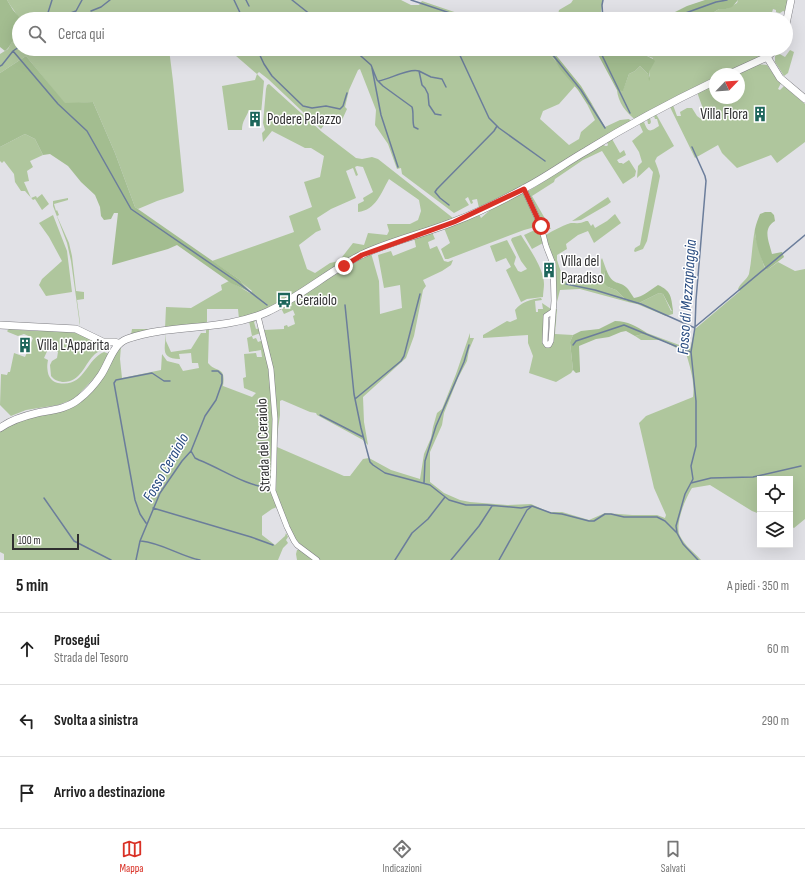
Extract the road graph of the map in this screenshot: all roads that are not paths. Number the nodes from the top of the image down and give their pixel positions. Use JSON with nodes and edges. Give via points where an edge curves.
{"nodes":[{"id":1,"x":791,"y":0,"type":"edge"},
{"id":2,"x":788,"y":12,"type":"edge"},
{"id":3,"x":767,"y":58,"type":"joint"},
{"id":4,"x":744,"y":68,"type":"edge"},
{"id":5,"x":709,"y":84,"type":"edge"},
{"id":6,"x":805,"y":99,"type":"edge"},
{"id":7,"x":524,"y":189,"type":"junction"},
{"id":8,"x":552,"y":312,"type":"junction"},
{"id":9,"x":258,"y":316,"type":"junction"},
{"id":10,"x":0,"y":325,"type":"edge"},
{"id":11,"x":119,"y":344,"type":"junction"},
{"id":12,"x":0,"y":428,"type":"edge"},
{"id":13,"x":317,"y":560,"type":"edge"}],
"edges":[{"from":1,"to":2,"type":"main road"},
{"from":3,"to":4,"type":"main road"},
{"from":3,"to":6,"type":"main road","via":[[780,78]]},
{"from":5,"to":7,"type":"main road","via":[[635,122]]},
{"from":7,"to":8,"type":"street","via":[[541,226],[553,264]]},
{"from":7,"to":9,"type":"main road","via":[[454,222],[362,255],[286,302]]},
{"from":8,"to":8,"type":"street","via":[[551,341],[547,345],[546,316]]},
{"from":9,"to":11,"type":"main road","via":[[228,324],[150,333]]},
{"from":9,"to":13,"type":"street","name":"Strada del Ceraiolo","via":[[271,369],[275,419],[274,491],[291,536]]},
{"from":10,"to":11,"type":"main road","via":[[76,329],[103,342]]},
{"from":11,"to":12,"type":"main road","via":[[96,381],[75,402],[64,408],[21,417]]}]}
